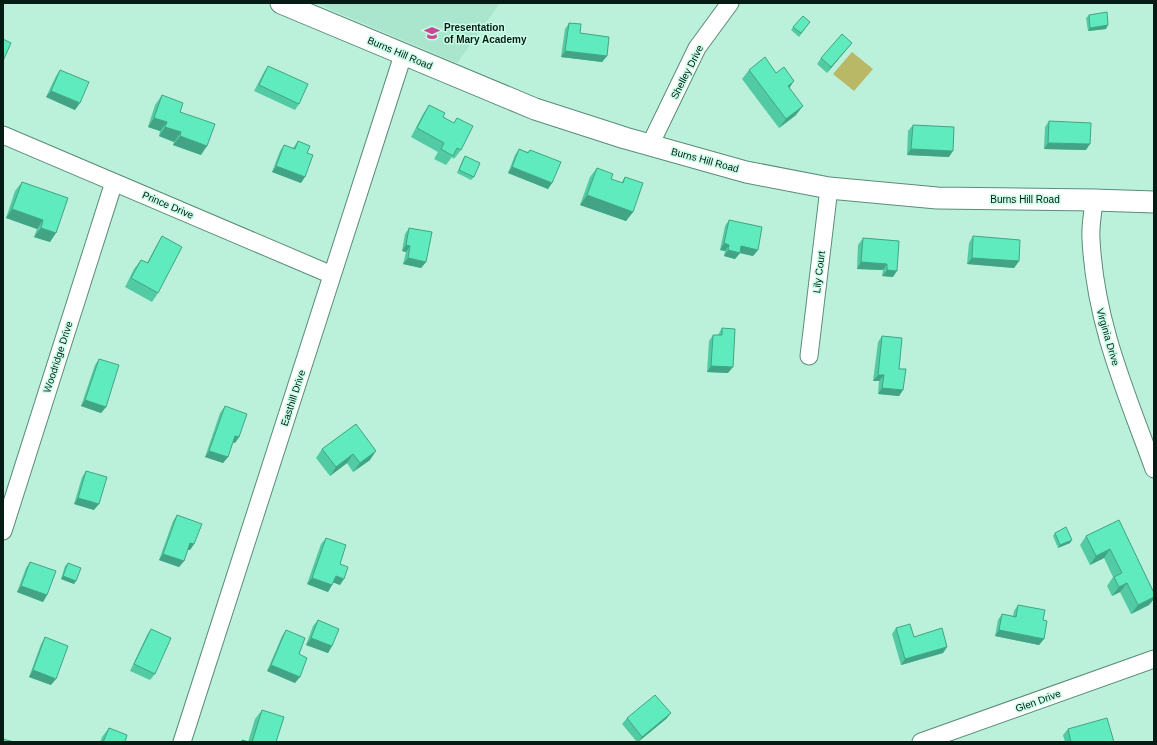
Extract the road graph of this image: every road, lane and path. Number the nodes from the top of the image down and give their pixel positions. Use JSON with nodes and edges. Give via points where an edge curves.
{"nodes":[{"id":1,"x":281,"y":3,"type":"edge"},
{"id":2,"x":730,"y":3,"type":"edge"},
{"id":3,"x":403,"y":55,"type":"junction"},
{"id":4,"x":3,"y":135,"type":"edge"},
{"id":5,"x":650,"y":145,"type":"junction"},
{"id":6,"x":114,"y":182,"type":"junction"},
{"id":7,"x":829,"y":188,"type":"junction"},
{"id":8,"x":1094,"y":200,"type":"junction"},
{"id":9,"x":1154,"y":202,"type":"edge"},
{"id":10,"x":332,"y":275,"type":"junction"},
{"id":11,"x":809,"y":356,"type":"dead end"},
{"id":12,"x":1154,"y":468,"type":"edge"},
{"id":13,"x":3,"y":532,"type":"edge"},
{"id":14,"x":1154,"y":659,"type":"edge"},
{"id":15,"x":182,"y":742,"type":"edge"},
{"id":16,"x":922,"y":742,"type":"edge"}],
"edges":[{"from":1,"to":3,"type":"street","name":"Burns Hill Road"},
{"from":2,"to":5,"type":"street","name":"Shelley Drive","via":[[697,48]]},
{"from":3,"to":5,"type":"street","name":"Burns Hill Road","via":[[535,108]]},
{"from":3,"to":10,"type":"street","name":"Easthill Drive"},
{"from":4,"to":6,"type":"street","name":"Prince Drive"},
{"from":5,"to":7,"type":"street","name":"Burns Hill Road","via":[[710,163]]},
{"from":6,"to":10,"type":"street","name":"Prince Drive"},
{"from":6,"to":13,"type":"street","name":"Woodridge Drive"},
{"from":7,"to":8,"type":"street","name":"Burns Hill Road","via":[[937,198]]},
{"from":7,"to":11,"type":"street","name":"Lily Court"},
{"from":8,"to":9,"type":"street","name":"Burns Hill Road"},
{"from":8,"to":12,"type":"street","name":"Virginia Drive","via":[[1091,238],[1099,309]]},
{"from":10,"to":15,"type":"street","name":"Easthill Drive"},
{"from":14,"to":16,"type":"street","name":"Glen Drive"}]}
